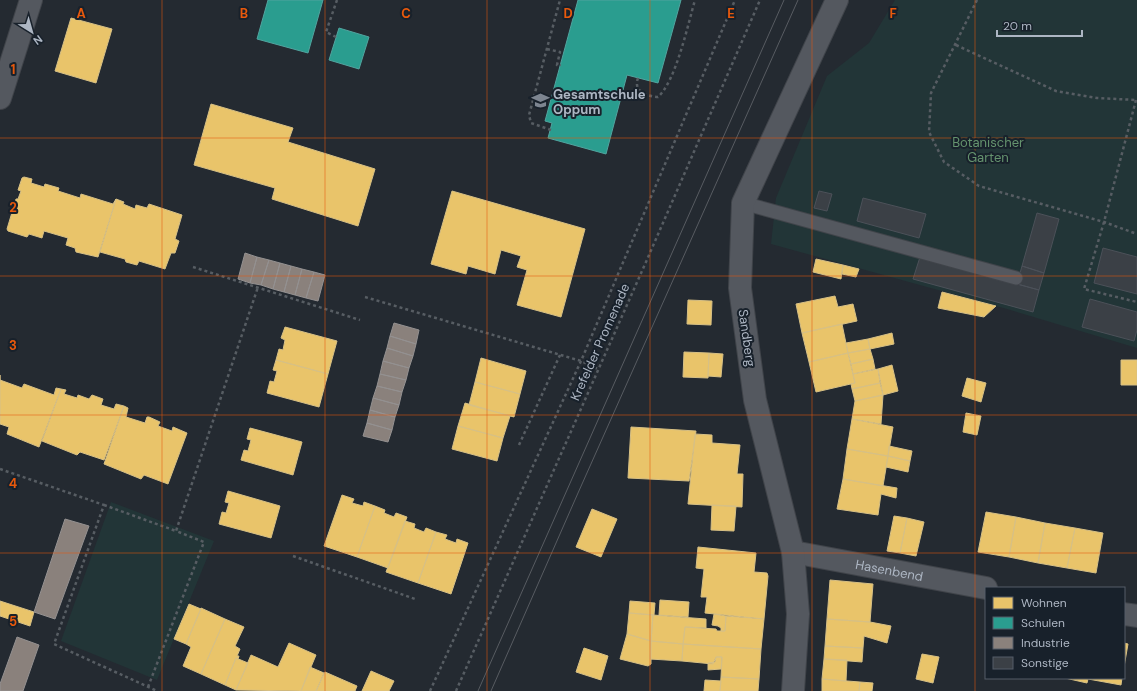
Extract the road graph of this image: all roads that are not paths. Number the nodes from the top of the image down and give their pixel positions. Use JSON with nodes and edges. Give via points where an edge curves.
{"nodes":[{"id":1,"x":31,"y":0,"type":"edge"},
{"id":2,"x":837,"y":0,"type":"edge"},
{"id":3,"x":0,"y":98,"type":"edge"},
{"id":4,"x":743,"y":203,"type":"junction"},
{"id":5,"x":1016,"y":278,"type":"dead end"},
{"id":6,"x":793,"y":552,"type":"junction"},
{"id":7,"x":985,"y":588,"type":"edge"},
{"id":8,"x":1125,"y":614,"type":"edge"},
{"id":9,"x":1137,"y":616,"type":"edge"},
{"id":10,"x":793,"y":691,"type":"edge"}],
"edges":[{"from":1,"to":3,"type":"street"},
{"from":2,"to":4,"type":"street","name":"Sandberg"},
{"from":4,"to":5,"type":"lane"},
{"from":4,"to":6,"type":"street","name":"Sandberg","via":[[740,288],[755,400]]},
{"from":6,"to":7,"type":"street","name":"Hasenbend"},
{"from":6,"to":10,"type":"street","name":"Sandberg","via":[[798,614]]},
{"from":8,"to":9,"type":"street"}]}
